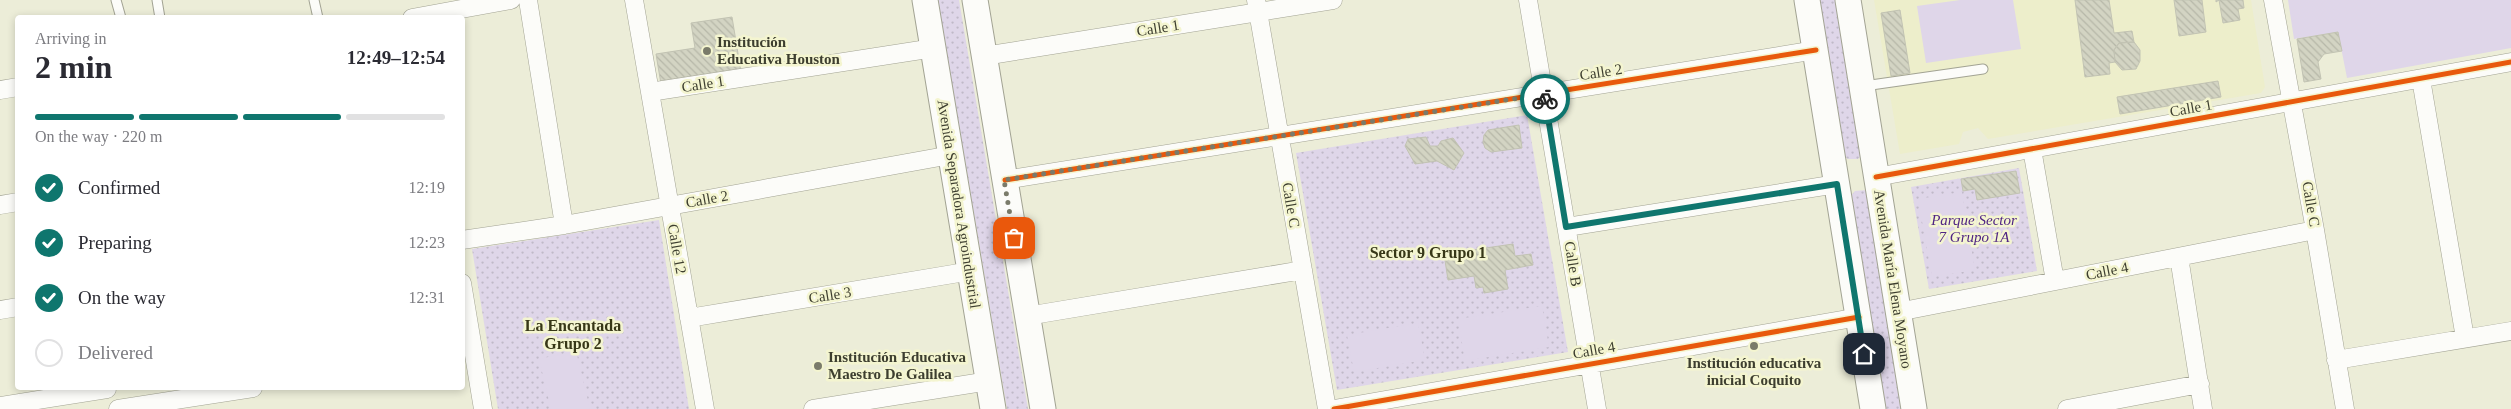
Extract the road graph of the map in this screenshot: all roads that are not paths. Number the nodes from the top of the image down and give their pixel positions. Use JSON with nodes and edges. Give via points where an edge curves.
{"nodes":[{"id":1,"x":116,"y":0,"type":"edge"},
{"id":2,"x":157,"y":0,"type":"edge"},
{"id":3,"x":314,"y":0,"type":"edge"},
{"id":4,"x":511,"y":0,"type":"edge"},
{"id":5,"x":528,"y":0,"type":"edge"},
{"id":6,"x":634,"y":0,"type":"edge"},
{"id":7,"x":925,"y":0,"type":"edge"},
{"id":8,"x":974,"y":0,"type":"edge"},
{"id":9,"x":1333,"y":0,"type":"edge"},
{"id":10,"x":1528,"y":0,"type":"edge"},
{"id":11,"x":1808,"y":0,"type":"edge"},
{"id":12,"x":1848,"y":0,"type":"edge"},
{"id":13,"x":2274,"y":0,"type":"edge"},
{"id":14,"x":1257,"y":6,"type":"edge"},
{"id":15,"x":417,"y":13,"type":"edge"},
{"id":16,"x":120,"y":15,"type":"edge"},
{"id":17,"x":160,"y":15,"type":"edge"},
{"id":18,"x":317,"y":15,"type":"edge"},
{"id":19,"x":934,"y":48,"type":"junction"},
{"id":20,"x":1816,"y":50,"type":"junction"},
{"id":21,"x":984,"y":56,"type":"junction"},
{"id":22,"x":2511,"y":62,"type":"edge"},
{"id":23,"x":1983,"y":69,"type":"dead end"},
{"id":24,"x":2421,"y":79,"type":"junction"},
{"id":25,"x":1862,"y":86,"type":"junction"},
{"id":26,"x":15,"y":88,"type":"edge"},
{"id":27,"x":0,"y":90,"type":"edge"},
{"id":28,"x":650,"y":92,"type":"junction"},
{"id":29,"x":1544,"y":94,"type":"junction"},
{"id":30,"x":2292,"y":102,"type":"junction"},
{"id":31,"x":1280,"y":136,"type":"junction"},
{"id":32,"x":2032,"y":149,"type":"junction"},
{"id":33,"x":951,"y":155,"type":"junction"},
{"id":34,"x":1876,"y":177,"type":"junction"},
{"id":35,"x":1004,"y":180,"type":"junction"},
{"id":36,"x":1837,"y":184,"type":"junction"},
{"id":37,"x":15,"y":202,"type":"edge"},
{"id":38,"x":0,"y":204,"type":"edge"},
{"id":39,"x":670,"y":206,"type":"junction"},
{"id":40,"x":564,"y":225,"type":"junction"},
{"id":41,"x":1566,"y":227,"type":"junction"},
{"id":42,"x":2315,"y":230,"type":"junction"},
{"id":43,"x":465,"y":240,"type":"edge"},
{"id":44,"x":2179,"y":257,"type":"junction"},
{"id":45,"x":1303,"y":270,"type":"junction"},
{"id":46,"x":970,"y":271,"type":"junction"},
{"id":47,"x":2055,"y":281,"type":"junction"},
{"id":48,"x":15,"y":308,"type":"edge"},
{"id":49,"x":0,"y":310,"type":"edge"},
{"id":50,"x":1898,"y":312,"type":"junction"},
{"id":51,"x":1028,"y":316,"type":"junction"},
{"id":52,"x":1858,"y":317,"type":"junction"},
{"id":53,"x":465,"y":318,"type":"edge"},
{"id":54,"x":689,"y":318,"type":"junction"},
{"id":55,"x":2511,"y":331,"type":"edge"},
{"id":56,"x":2464,"y":338,"type":"junction"},
{"id":57,"x":468,"y":353,"type":"edge"},
{"id":58,"x":2336,"y":360,"type":"junction"},
{"id":59,"x":1589,"y":364,"type":"junction"},
{"id":60,"x":989,"y":381,"type":"junction"},
{"id":61,"x":2200,"y":384,"type":"junction"},
{"id":62,"x":95,"y":390,"type":"edge"},
{"id":63,"x":107,"y":390,"type":"edge"},
{"id":64,"x":244,"y":390,"type":"edge"},
{"id":65,"x":219,"y":396,"type":"edge"},
{"id":66,"x":0,"y":406,"type":"edge"},
{"id":67,"x":110,"y":409,"type":"edge"},
{"id":68,"x":118,"y":409,"type":"edge"},
{"id":69,"x":483,"y":409,"type":"edge"},
{"id":70,"x":705,"y":409,"type":"edge"},
{"id":71,"x":813,"y":409,"type":"edge"},
{"id":72,"x":993,"y":409,"type":"edge"},
{"id":73,"x":1043,"y":409,"type":"edge"},
{"id":74,"x":1327,"y":409,"type":"edge"},
{"id":75,"x":1334,"y":409,"type":"edge"},
{"id":76,"x":1597,"y":409,"type":"edge"},
{"id":77,"x":1874,"y":409,"type":"edge"},
{"id":78,"x":1914,"y":409,"type":"edge"},
{"id":79,"x":2067,"y":409,"type":"edge"},
{"id":80,"x":2204,"y":409,"type":"edge"},
{"id":81,"x":2344,"y":409,"type":"edge"}],
"edges":[{"from":1,"to":16,"type":"lane"},
{"from":2,"to":17,"type":"lane"},
{"from":3,"to":18,"type":"lane"},
{"from":4,"to":15,"type":"street"},
{"from":5,"to":40,"type":"street"},
{"from":6,"to":28,"type":"street","name":"Calle 12"},
{"from":7,"to":19,"type":"street","name":"Avenida Separadora Agroindustrial"},
{"from":8,"to":21,"type":"street"},
{"from":9,"to":14,"type":"street","name":"Calle 1"},
{"from":10,"to":29,"type":"street","name":"Calle B"},
{"from":11,"to":20,"type":"street"},
{"from":12,"to":25,"type":"street","name":"Avenida María Elena Moyano"},
{"from":13,"to":30,"type":"street","name":"Calle C"},
{"from":14,"to":21,"type":"street","name":"Calle 1"},
{"from":14,"to":31,"type":"street","name":"Calle C"},
{"from":19,"to":28,"type":"street","name":"Calle 1"},
{"from":19,"to":33,"type":"street","name":"Avenida Separadora Agroindustrial"},
{"from":20,"to":29,"type":"street","name":"Calle 2"},
{"from":20,"to":36,"type":"street"},
{"from":21,"to":35,"type":"street"},
{"from":22,"to":24,"type":"street","name":"Calle 1"},
{"from":23,"to":25,"type":"lane"},
{"from":24,"to":30,"type":"street","name":"Calle 1"},
{"from":24,"to":56,"type":"street"},
{"from":25,"to":34,"type":"street","name":"Avenida María Elena Moyano"},
{"from":26,"to":27,"type":"street"},
{"from":28,"to":39,"type":"street","name":"Calle 12"},
{"from":29,"to":31,"type":"street","name":"Calle 2"},
{"from":29,"to":41,"type":"street","name":"Calle B"},
{"from":30,"to":32,"type":"street","name":"Calle 1"},
{"from":30,"to":42,"type":"street","name":"Calle C"},
{"from":31,"to":35,"type":"street","name":"Calle 2"},
{"from":31,"to":45,"type":"street","name":"Calle C"},
{"from":32,"to":34,"type":"street","name":"Calle 1"},
{"from":32,"to":47,"type":"street"},
{"from":33,"to":39,"type":"street","name":"Calle 2"},
{"from":33,"to":46,"type":"street","name":"Avenida Separadora Agroindustrial"},
{"from":34,"to":50,"type":"street","name":"Avenida María Elena Moyano"},
{"from":35,"to":51,"type":"street"},
{"from":36,"to":41,"type":"street"},
{"from":36,"to":52,"type":"street"},
{"from":37,"to":38,"type":"street"},
{"from":39,"to":40,"type":"street","name":"Calle 2"},
{"from":39,"to":54,"type":"street","name":"Calle 12"},
{"from":40,"to":43,"type":"street","name":"Calle 2"},
{"from":41,"to":59,"type":"street","name":"Calle B"},
{"from":42,"to":44,"type":"street","name":"Calle 4"},
{"from":42,"to":58,"type":"street","name":"Calle C"},
{"from":44,"to":47,"type":"street","name":"Calle 4"},
{"from":44,"to":61,"type":"street"},
{"from":45,"to":51,"type":"street"},
{"from":45,"to":74,"type":"street","name":"Calle C"},
{"from":46,"to":54,"type":"street","name":"Calle 3"},
{"from":46,"to":60,"type":"street","name":"Avenida Separadora Agroindustrial"},
{"from":47,"to":50,"type":"street","name":"Calle 4"},
{"from":48,"to":49,"type":"street"},
{"from":50,"to":78,"type":"street","name":"Avenida María Elena Moyano"},
{"from":51,"to":73,"type":"street"},
{"from":52,"to":59,"type":"street","name":"Calle 4"},
{"from":52,"to":77,"type":"street"},
{"from":53,"to":57,"type":"street"},
{"from":54,"to":70,"type":"street","name":"Calle 12"},
{"from":55,"to":56,"type":"street"},
{"from":56,"to":58,"type":"street"},
{"from":57,"to":69,"type":"street"},
{"from":58,"to":81,"type":"street","name":"Calle C"},
{"from":59,"to":75,"type":"street","name":"Calle 4"},
{"from":59,"to":76,"type":"street","name":"Calle B"},
{"from":60,"to":71,"type":"street"},
{"from":60,"to":72,"type":"street","name":"Avenida Separadora Agroindustrial"},
{"from":61,"to":79,"type":"street"},
{"from":61,"to":80,"type":"street"},
{"from":62,"to":66,"type":"street"},
{"from":63,"to":67,"type":"street"},
{"from":64,"to":65,"type":"street"},
{"from":65,"to":68,"type":"street"}]}
